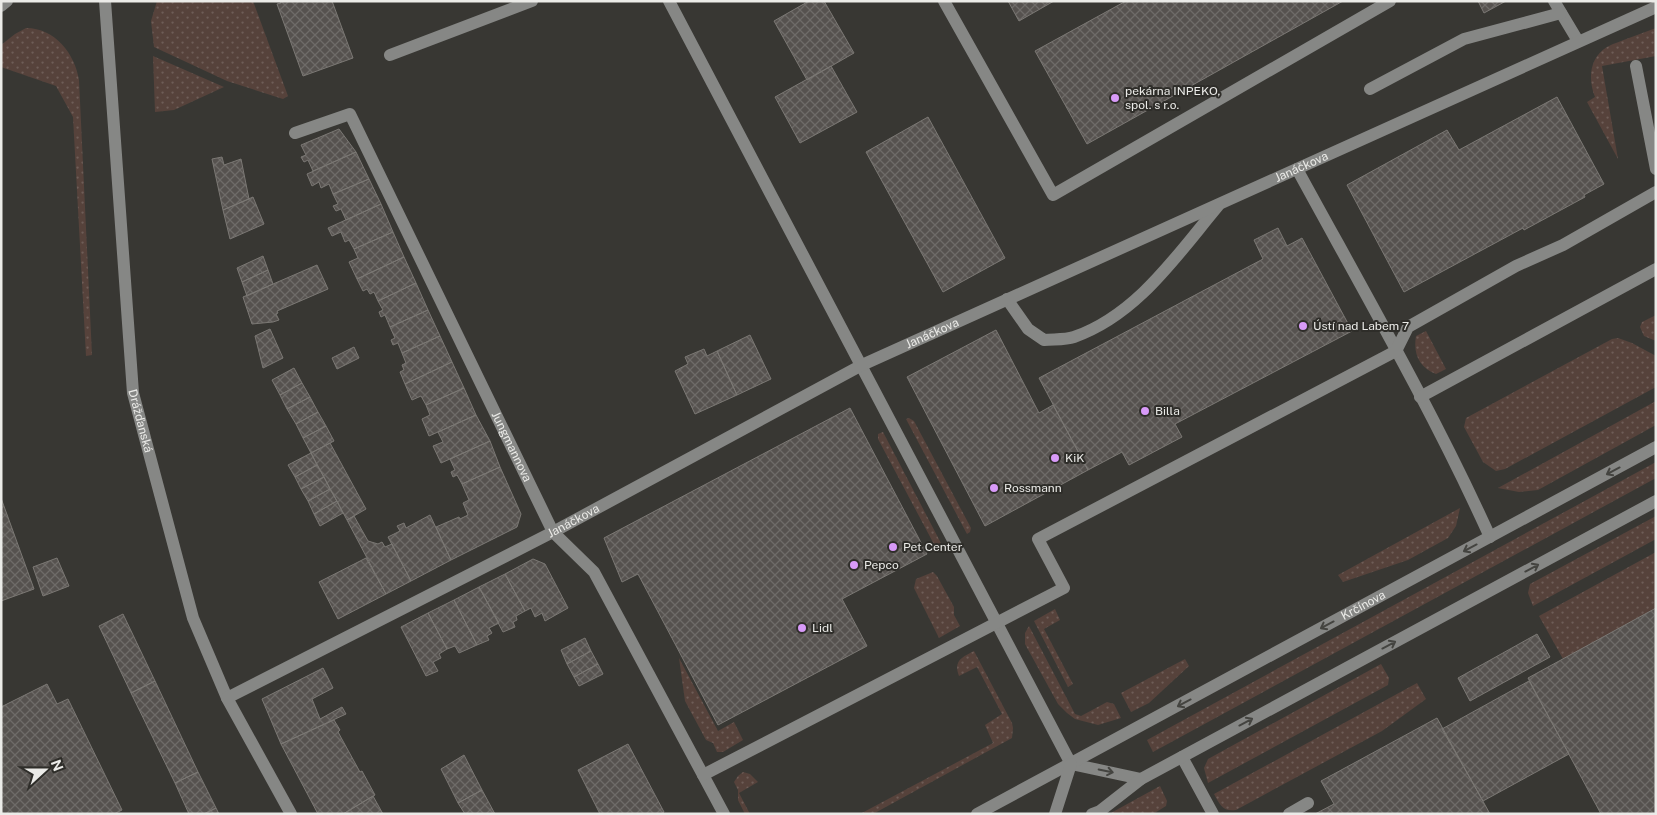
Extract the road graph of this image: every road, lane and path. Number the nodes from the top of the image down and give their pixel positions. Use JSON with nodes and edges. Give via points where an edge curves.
{"nodes":[{"id":1,"x":7,"y":1,"type":"edge"},
{"id":2,"x":105,"y":1,"type":"edge"},
{"id":3,"x":532,"y":1,"type":"edge"},
{"id":4,"x":669,"y":1,"type":"edge"},
{"id":5,"x":944,"y":1,"type":"edge"},
{"id":6,"x":1390,"y":1,"type":"edge"},
{"id":7,"x":1554,"y":1,"type":"edge"},
{"id":8,"x":1,"y":6,"type":"edge"},
{"id":9,"x":1656,"y":7,"type":"edge"},
{"id":10,"x":1561,"y":13,"type":"junction"},
{"id":11,"x":1578,"y":42,"type":"junction"},
{"id":12,"x":390,"y":55,"type":"dead end"},
{"id":13,"x":1636,"y":66,"type":"dead end"},
{"id":14,"x":1370,"y":89,"type":"dead end"},
{"id":15,"x":295,"y":133,"type":"dead end"},
{"id":16,"x":1297,"y":169,"type":"junction"},
{"id":17,"x":1656,"y":169,"type":"edge"},
{"id":18,"x":1656,"y":192,"type":"edge"},
{"id":19,"x":1221,"y":203,"type":"junction"},
{"id":20,"x":1656,"y":269,"type":"edge"},
{"id":21,"x":1007,"y":299,"type":"junction"},
{"id":22,"x":1396,"y":351,"type":"junction"},
{"id":23,"x":862,"y":365,"type":"junction"},
{"id":24,"x":1420,"y":397,"type":"junction"},
{"id":25,"x":1656,"y":447,"type":"edge"},
{"id":26,"x":1656,"y":500,"type":"edge"},
{"id":27,"x":553,"y":532,"type":"junction"},
{"id":28,"x":1490,"y":537,"type":"junction"},
{"id":29,"x":997,"y":622,"type":"junction"},
{"id":30,"x":227,"y":698,"type":"junction"},
{"id":31,"x":1182,"y":757,"type":"junction"},
{"id":32,"x":1071,"y":764,"type":"junction"},
{"id":33,"x":703,"y":774,"type":"junction"},
{"id":34,"x":1141,"y":779,"type":"junction"},
{"id":35,"x":1308,"y":803,"type":"dead end"},
{"id":36,"x":291,"y":814,"type":"edge"},
{"id":37,"x":724,"y":814,"type":"edge"},
{"id":38,"x":977,"y":814,"type":"edge"},
{"id":39,"x":1054,"y":814,"type":"edge"},
{"id":40,"x":1092,"y":814,"type":"edge"},
{"id":41,"x":1213,"y":814,"type":"edge"},
{"id":42,"x":1288,"y":814,"type":"edge"}],
"edges":[{"from":1,"to":8,"type":"street"},
{"from":2,"to":30,"type":"street","name":"Drážďanská","via":[[133,393],[193,618]]},
{"from":3,"to":12,"type":"street"},
{"from":4,"to":23,"type":"street"},
{"from":5,"to":6,"type":"street","via":[[1054,195]]},
{"from":7,"to":10,"type":"street"},
{"from":9,"to":11,"type":"street","name":"Janáčkova"},
{"from":10,"to":11,"type":"street"},
{"from":10,"to":14,"type":"street","via":[[1464,39]]},
{"from":11,"to":16,"type":"street","name":"Janáčkova"},
{"from":13,"to":17,"type":"street"},
{"from":15,"to":27,"type":"street","name":"Jungmannova","via":[[350,114]]},
{"from":16,"to":19,"type":"street","name":"Janáčkova"},
{"from":16,"to":22,"type":"street"},
{"from":18,"to":22,"type":"street","via":[[1408,327]]},
{"from":19,"to":21,"type":"street","name":"Janáčkova"},
{"from":19,"to":21,"type":"street","via":[[1143,294],[1104,324],[1073,337],[1044,340],[1028,329]]},
{"from":20,"to":24,"type":"street"},
{"from":21,"to":23,"type":"street","name":"Janáčkova"},
{"from":22,"to":24,"type":"street"},
{"from":22,"to":29,"type":"street","via":[[1038,539],[1064,588]]},
{"from":23,"to":27,"type":"street","name":"Janáčkova"},
{"from":23,"to":29,"type":"street"},
{"from":24,"to":28,"type":"street"},
{"from":25,"to":28,"type":"street","name":"Krčínova","one_way":true},
{"from":31,"to":26,"type":"street","one_way":true},
{"from":27,"to":30,"type":"street","name":"Janáčkova"},
{"from":27,"to":33,"type":"street","name":"Jungmannova","via":[[594,572]]},
{"from":28,"to":32,"type":"street","name":"Krčínova","one_way":true},
{"from":29,"to":32,"type":"street"},
{"from":29,"to":33,"type":"street"},
{"from":30,"to":36,"type":"street","name":"Drážďanská"},
{"from":31,"to":34,"type":"street"},
{"from":31,"to":41,"type":"street"},
{"from":32,"to":34,"type":"street","one_way":true},
{"from":32,"to":38,"type":"street","name":"Krčínova"},
{"from":32,"to":39,"type":"street"},
{"from":33,"to":37,"type":"street","name":"Jungmannova"},
{"from":34,"to":40,"type":"street"},
{"from":35,"to":42,"type":"street"}]}
